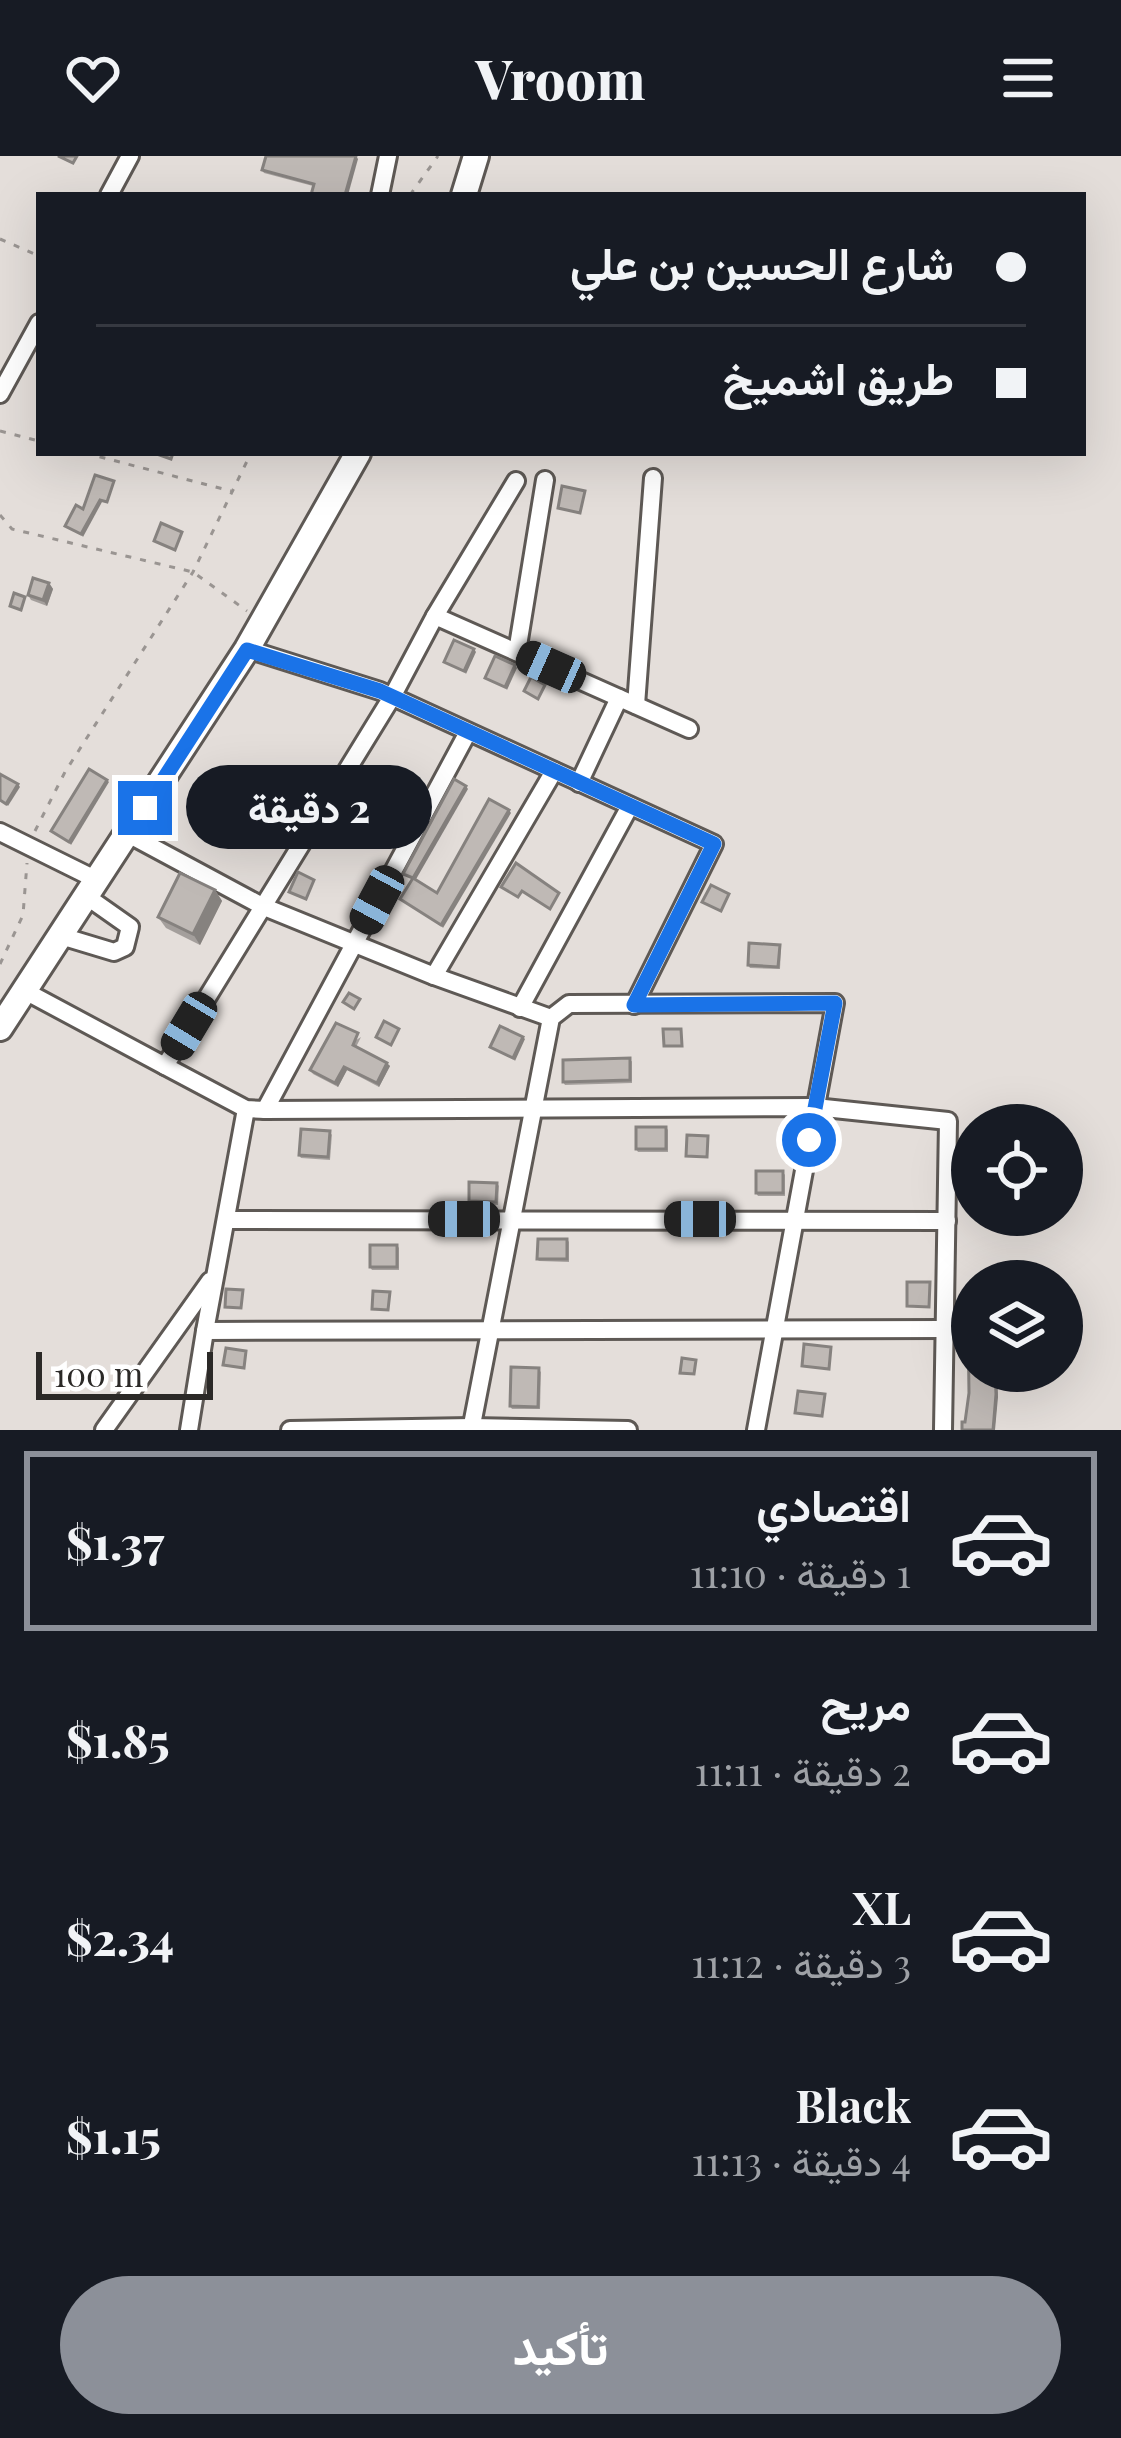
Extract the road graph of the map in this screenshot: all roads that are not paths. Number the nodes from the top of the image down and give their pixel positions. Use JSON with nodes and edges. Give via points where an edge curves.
{"nodes":[{"id":1,"x":130,"y":156,"type":"edge"},
{"id":2,"x":388,"y":156,"type":"edge"},
{"id":3,"x":476,"y":156,"type":"edge"},
{"id":4,"x":111,"y":192,"type":"edge"},
{"id":5,"x":381,"y":192,"type":"edge"},
{"id":6,"x":465,"y":192,"type":"edge"},
{"id":7,"x":36,"y":328,"type":"edge"},
{"id":8,"x":0,"y":394,"type":"edge"},
{"id":9,"x":356,"y":456,"type":"edge"},
{"id":10,"x":652,"y":478,"type":"dead end"},
{"id":11,"x":545,"y":480,"type":"dead end"},
{"id":12,"x":516,"y":481,"type":"dead end"},
{"id":13,"x":435,"y":616,"type":"junction"},
{"id":14,"x":247,"y":650,"type":"junction"},
{"id":15,"x":517,"y":652,"type":"junction"},
{"id":16,"x":392,"y":697,"type":"junction"},
{"id":17,"x":627,"y":701,"type":"junction"},
{"id":18,"x":689,"y":729,"type":"dead end"},
{"id":19,"x":468,"y":732,"type":"junction"},
{"id":20,"x":554,"y":771,"type":"junction"},
{"id":21,"x":579,"y":783,"type":"junction"},
{"id":22,"x":630,"y":806,"type":"junction"},
{"id":23,"x":0,"y":832,"type":"edge"},
{"id":24,"x":128,"y":834,"type":"junction"},
{"id":25,"x":92,"y":888,"type":"junction"},
{"id":26,"x":262,"y":906,"type":"junction"},
{"id":27,"x":61,"y":936,"type":"junction"},
{"id":28,"x":354,"y":942,"type":"junction"},
{"id":29,"x":434,"y":976,"type":"junction"},
{"id":30,"x":25,"y":991,"type":"junction"},
{"id":31,"x":634,"y":1005,"type":"junction"},
{"id":32,"x":520,"y":1008,"type":"junction"},
{"id":33,"x":551,"y":1018,"type":"junction"},
{"id":34,"x":0,"y":1028,"type":"edge"},
{"id":35,"x":165,"y":1066,"type":"junction"},
{"id":36,"x":815,"y":1107,"type":"junction"},
{"id":37,"x":246,"y":1109,"type":"junction"},
{"id":38,"x":533,"y":1110,"type":"junction"},
{"id":39,"x":266,"y":1111,"type":"junction"},
{"id":40,"x":512,"y":1219,"type":"junction"},
{"id":41,"x":794,"y":1219,"type":"junction"},
{"id":42,"x":226,"y":1220,"type":"junction"},
{"id":43,"x":947,"y":1221,"type":"junction"},
{"id":44,"x":214,"y":1276,"type":"junction"},
{"id":45,"x":491,"y":1329,"type":"junction"},
{"id":46,"x":775,"y":1329,"type":"junction"},
{"id":47,"x":945,"y":1329,"type":"junction"},
{"id":48,"x":205,"y":1331,"type":"junction"},
{"id":49,"x":472,"y":1428,"type":"edge"},
{"id":50,"x":104,"y":1430,"type":"edge"},
{"id":51,"x":189,"y":1430,"type":"edge"},
{"id":52,"x":290,"y":1430,"type":"edge"},
{"id":53,"x":628,"y":1430,"type":"edge"},
{"id":54,"x":756,"y":1430,"type":"edge"},
{"id":55,"x":944,"y":1430,"type":"edge"}],
"edges":[{"from":1,"to":4,"type":"street"},
{"from":2,"to":5,"type":"street"},
{"from":3,"to":6,"type":"highway"},
{"from":7,"to":8,"type":"street"},
{"from":9,"to":14,"type":"highway"},
{"from":10,"to":17,"type":"street"},
{"from":11,"to":15,"type":"street"},
{"from":12,"to":13,"type":"street"},
{"from":13,"to":15,"type":"street"},
{"from":13,"to":16,"type":"street"},
{"from":14,"to":16,"type":"street"},
{"from":14,"to":24,"type":"highway"},
{"from":15,"to":17,"type":"street"},
{"from":16,"to":19,"type":"street"},
{"from":16,"to":26,"type":"street"},
{"from":17,"to":18,"type":"street"},
{"from":17,"to":21,"type":"street"},
{"from":19,"to":20,"type":"street"},
{"from":19,"to":28,"type":"street"},
{"from":20,"to":21,"type":"street"},
{"from":20,"to":29,"type":"street"},
{"from":21,"to":22,"type":"street"},
{"from":22,"to":31,"type":"street","via":[[714,844]]},
{"from":22,"to":32,"type":"street"},
{"from":23,"to":25,"type":"street"},
{"from":24,"to":25,"type":"highway"},
{"from":24,"to":26,"type":"street"},
{"from":25,"to":27,"type":"highway"},
{"from":25,"to":27,"type":"street","via":[[130,927],[125,947],[114,952]]},
{"from":26,"to":28,"type":"street"},
{"from":26,"to":35,"type":"street"},
{"from":27,"to":30,"type":"highway"},
{"from":28,"to":29,"type":"street"},
{"from":28,"to":39,"type":"street"},
{"from":29,"to":32,"type":"street"},
{"from":30,"to":34,"type":"highway"},
{"from":30,"to":35,"type":"street"},
{"from":31,"to":33,"type":"street","via":[[569,1004]]},
{"from":31,"to":36,"type":"street","via":[[835,1003]]},
{"from":32,"to":33,"type":"street"},
{"from":33,"to":38,"type":"street"},
{"from":35,"to":37,"type":"street"},
{"from":36,"to":38,"type":"street"},
{"from":36,"to":41,"type":"street"},
{"from":36,"to":43,"type":"street","via":[[949,1121]]},
{"from":37,"to":39,"type":"street"},
{"from":37,"to":42,"type":"street"},
{"from":38,"to":39,"type":"street"},
{"from":38,"to":40,"type":"street"},
{"from":40,"to":41,"type":"street"},
{"from":40,"to":42,"type":"street"},
{"from":40,"to":45,"type":"street"},
{"from":41,"to":43,"type":"street"},
{"from":41,"to":46,"type":"street"},
{"from":42,"to":44,"type":"street"},
{"from":43,"to":47,"type":"street"},
{"from":44,"to":48,"type":"street"},
{"from":44,"to":50,"type":"street"},
{"from":45,"to":46,"type":"street"},
{"from":45,"to":48,"type":"street"},
{"from":45,"to":49,"type":"street"},
{"from":46,"to":47,"type":"street"},
{"from":46,"to":54,"type":"street"},
{"from":47,"to":55,"type":"street"},
{"from":48,"to":51,"type":"street"},
{"from":49,"to":52,"type":"street"},
{"from":49,"to":53,"type":"street"}]}
